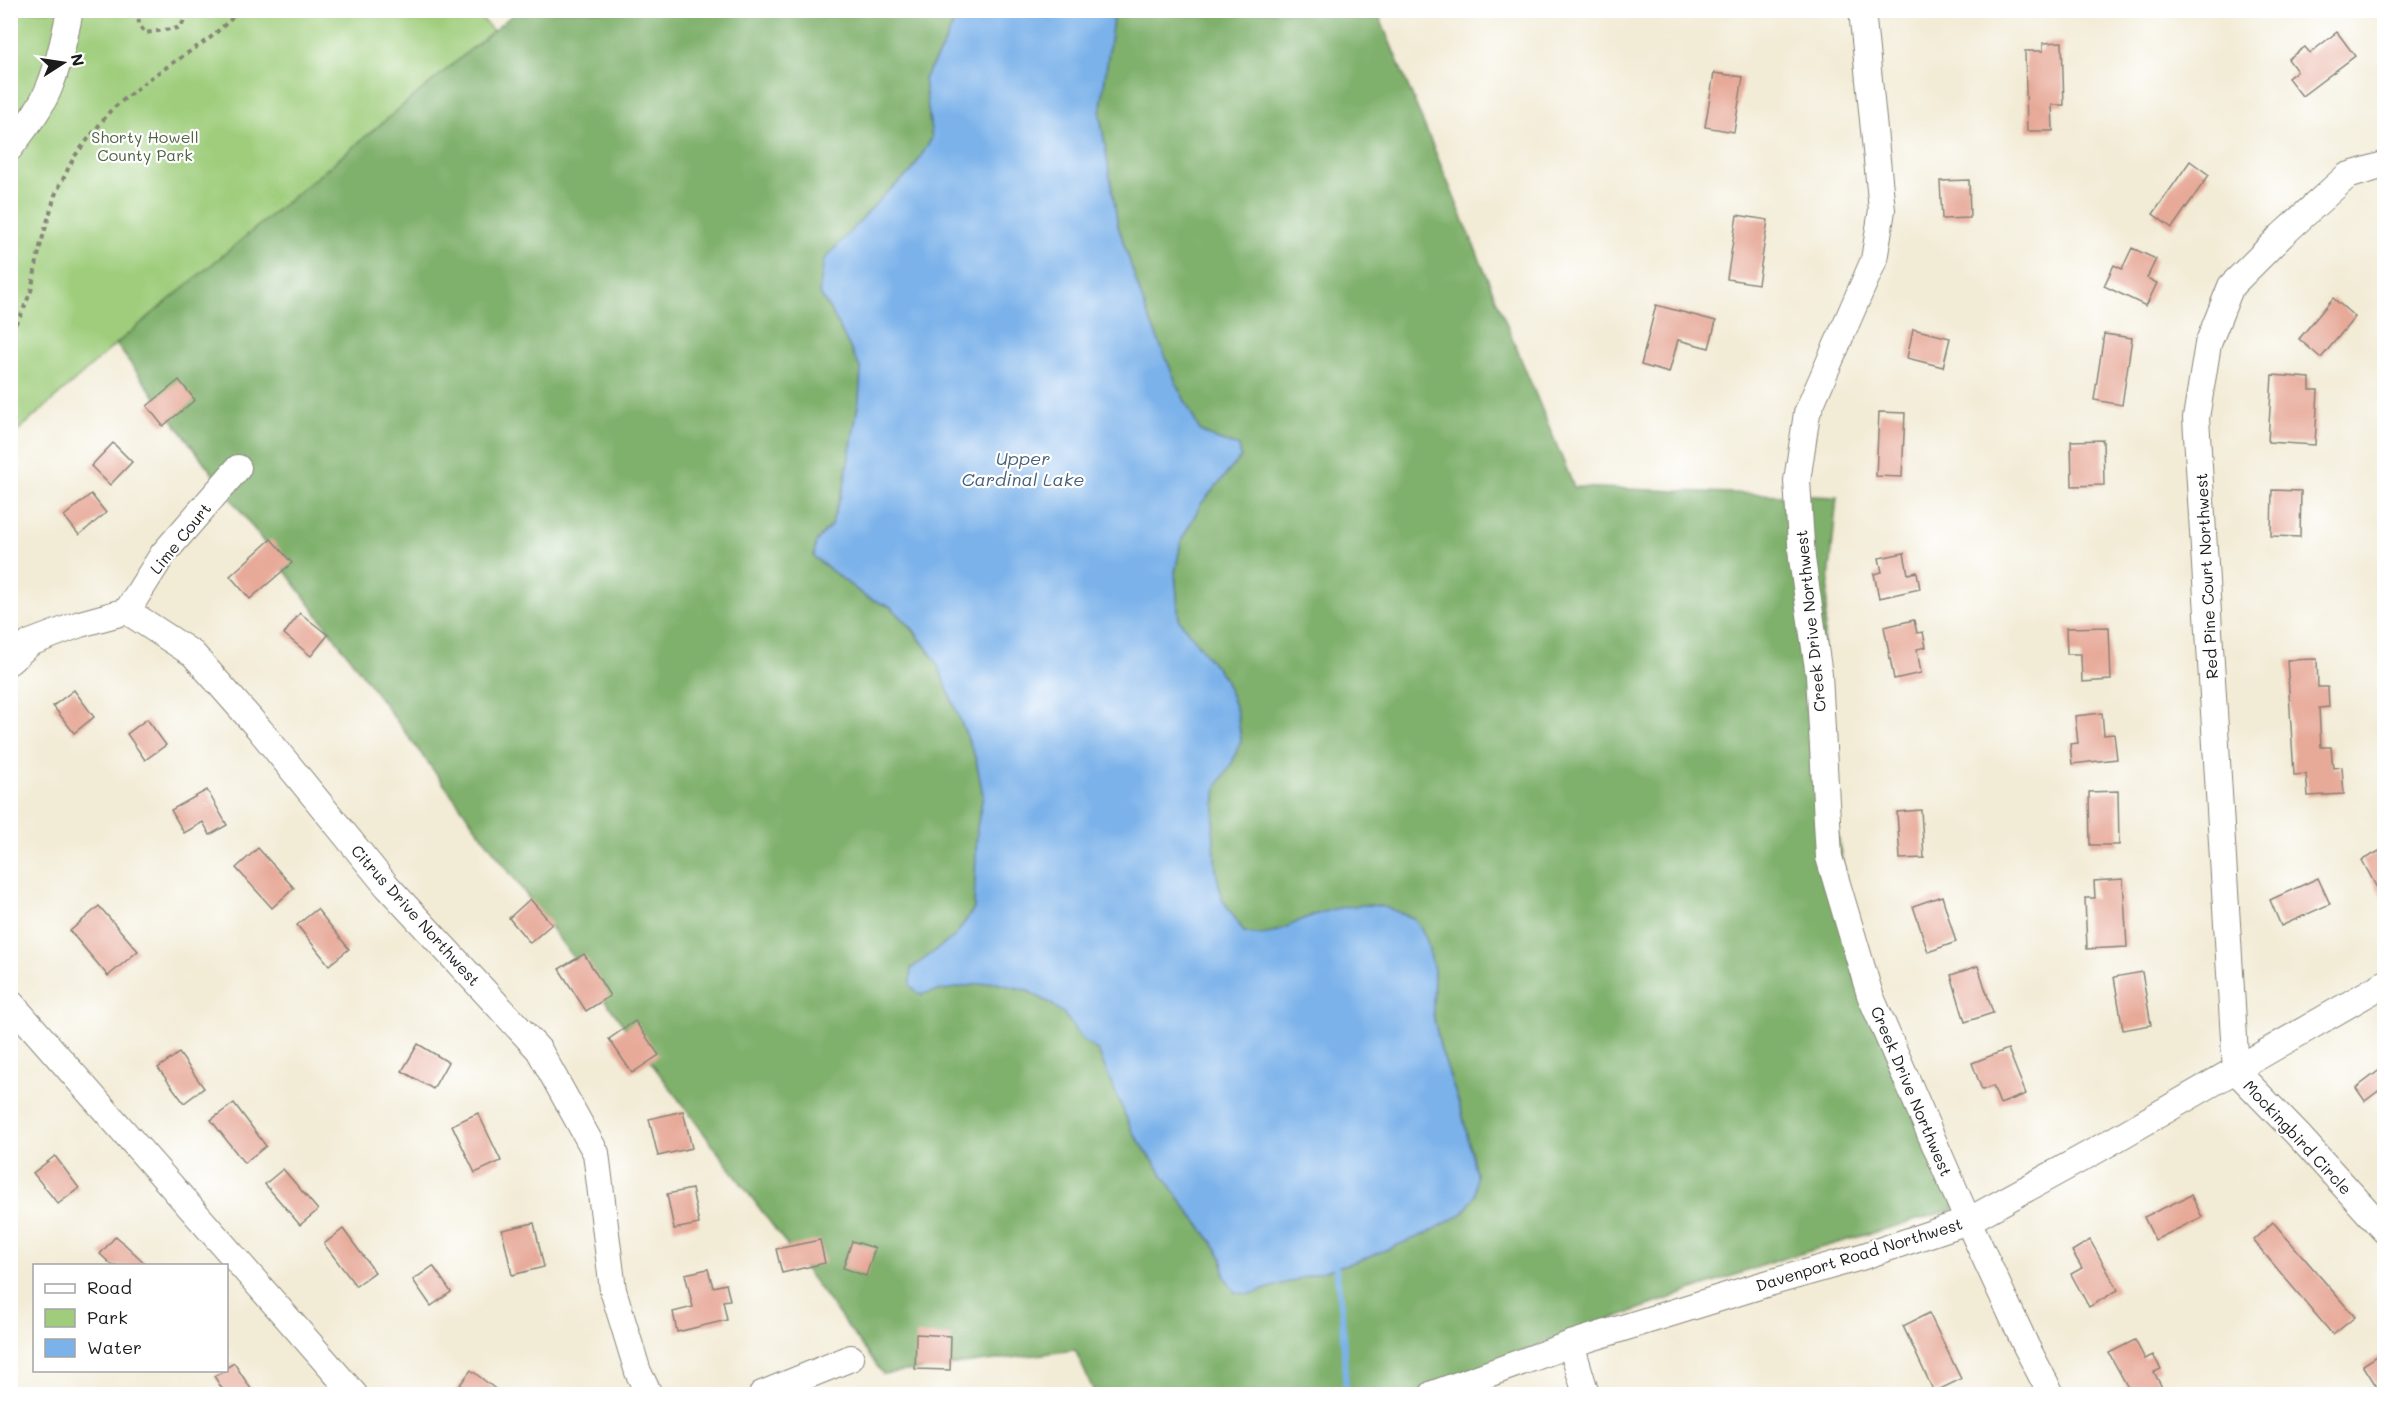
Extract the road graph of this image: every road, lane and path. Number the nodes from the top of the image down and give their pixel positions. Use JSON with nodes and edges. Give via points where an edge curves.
{"nodes":[{"id":1,"x":70,"y":10,"type":"edge"},
{"id":2,"x":138,"y":10,"type":"edge"},
{"id":3,"x":185,"y":10,"type":"edge"},
{"id":4,"x":241,"y":10,"type":"edge"},
{"id":5,"x":1862,"y":10,"type":"edge"},
{"id":6,"x":10,"y":148,"type":"edge"},
{"id":7,"x":2385,"y":165,"type":"edge"},
{"id":8,"x":10,"y":332,"type":"edge"},
{"id":9,"x":238,"y":468,"type":"dead end"},
{"id":10,"x":127,"y":611,"type":"junction"},
{"id":11,"x":10,"y":660,"type":"edge"},
{"id":12,"x":2385,"y":984,"type":"edge"},
{"id":13,"x":10,"y":1002,"type":"edge"},
{"id":14,"x":2236,"y":1071,"type":"junction"},
{"id":15,"x":1968,"y":1221,"type":"junction"},
{"id":16,"x":2385,"y":1230,"type":"edge"},
{"id":17,"x":1571,"y":1344,"type":"junction"},
{"id":18,"x":851,"y":1358,"type":"dead end"},
{"id":19,"x":354,"y":1395,"type":"edge"},
{"id":20,"x":649,"y":1395,"type":"edge"},
{"id":21,"x":762,"y":1395,"type":"edge"},
{"id":22,"x":1433,"y":1395,"type":"edge"},
{"id":23,"x":1586,"y":1395,"type":"edge"},
{"id":24,"x":2052,"y":1395,"type":"edge"}],
"edges":[{"from":1,"to":6,"type":"street","via":[[49,88]]},
{"from":2,"to":3,"type":"path","via":[[145,33],[178,28]]},
{"from":4,"to":8,"type":"path","via":[[210,38],[111,110],[74,158],[55,195],[31,291]]},
{"from":5,"to":15,"type":"street","name":"Creek Drive Northwest","via":[[1882,210],[1874,260],[1807,413],[1797,481],[1802,559],[1819,675],[1828,857],[1870,995]]},
{"from":7,"to":14,"type":"street","name":"Red Pine Court Northwest","via":[[2347,176],[2231,285],[2204,365],[2196,418]]},
{"from":9,"to":10,"type":"street","name":"Lime Court","via":[[164,554]]},
{"from":10,"to":11,"type":"street","via":[[30,643]]},
{"from":10,"to":20,"type":"street","name":"Citrus Drive Northwest","via":[[193,654],[387,886],[539,1050],[596,1153],[613,1290]]},
{"from":12,"to":14,"type":"street","name":"Davenport Road Northwest"},
{"from":13,"to":19,"type":"street"},
{"from":14,"to":15,"type":"street","name":"Davenport Road Northwest"},
{"from":14,"to":16,"type":"street","name":"Mockingbird Circle"},
{"from":15,"to":17,"type":"street","name":"Davenport Road Northwest"},
{"from":15,"to":24,"type":"street","name":"Creek Drive Northwest"},
{"from":17,"to":22,"type":"street","name":"Davenport Road Northwest"},
{"from":17,"to":23,"type":"street"},
{"from":18,"to":21,"type":"street"}]}
